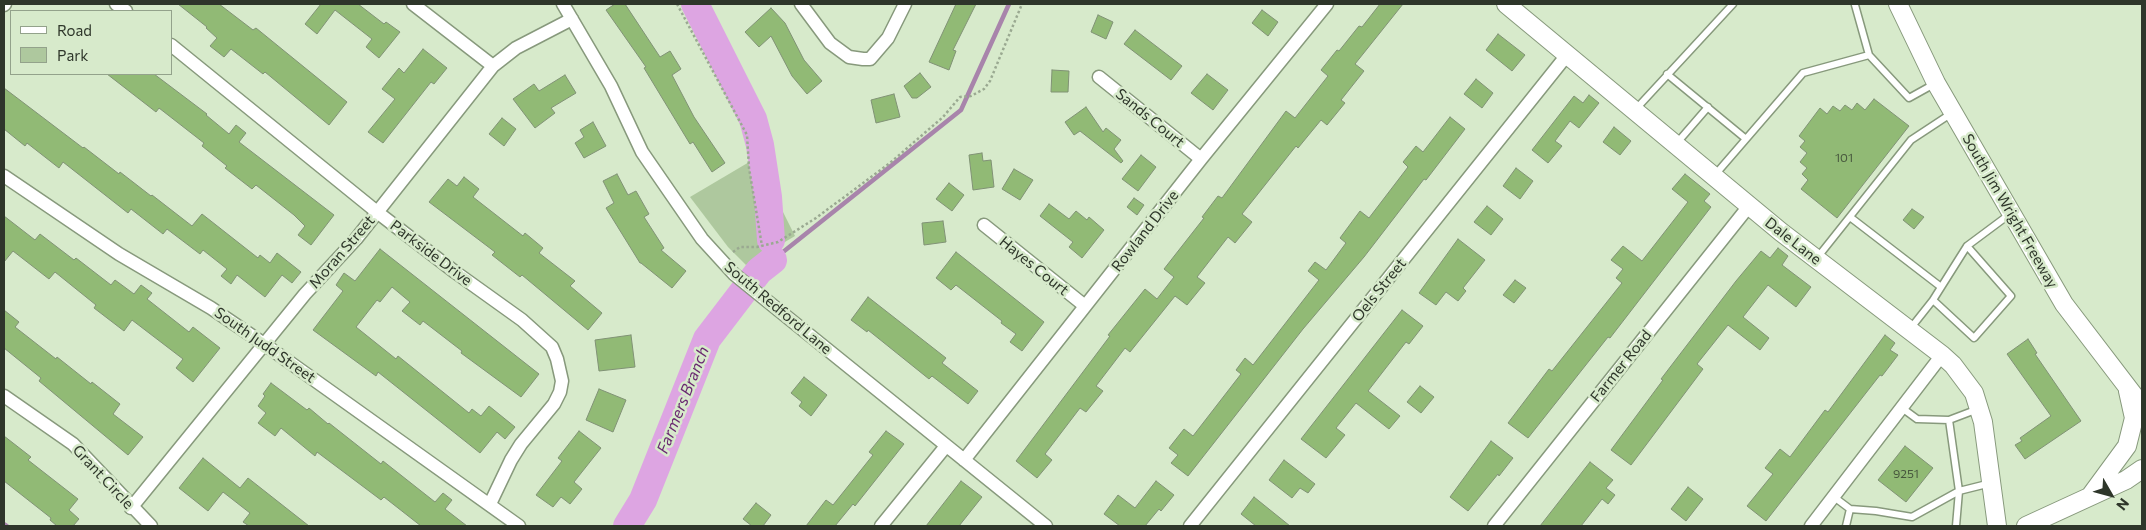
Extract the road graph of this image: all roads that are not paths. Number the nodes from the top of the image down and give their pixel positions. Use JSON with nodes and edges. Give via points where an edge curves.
{"nodes":[{"id":1,"x":413,"y":4,"type":"edge"},
{"id":2,"x":563,"y":4,"type":"edge"},
{"id":3,"x":801,"y":4,"type":"edge"},
{"id":4,"x":904,"y":4,"type":"edge"},
{"id":5,"x":1506,"y":4,"type":"edge"},
{"id":6,"x":1733,"y":4,"type":"edge"},
{"id":7,"x":1856,"y":4,"type":"edge"},
{"id":8,"x":1898,"y":4,"type":"edge"},
{"id":9,"x":1323,"y":5,"type":"edge"},
{"id":10,"x":572,"y":19,"type":"junction"},
{"id":11,"x":172,"y":46,"type":"edge"},
{"id":12,"x":1567,"y":55,"type":"junction"},
{"id":13,"x":1869,"y":55,"type":"junction"},
{"id":14,"x":493,"y":66,"type":"junction"},
{"id":15,"x":1667,"y":74,"type":"junction"},
{"id":16,"x":1099,"y":77,"type":"dead end"},
{"id":17,"x":1936,"y":83,"type":"junction"},
{"id":18,"x":1708,"y":107,"type":"junction"},
{"id":19,"x":1635,"y":111,"type":"junction"},
{"id":20,"x":1953,"y":112,"type":"junction"},
{"id":21,"x":1746,"y":139,"type":"junction"},
{"id":22,"x":1675,"y":145,"type":"junction"},
{"id":23,"x":1201,"y":159,"type":"junction"},
{"id":24,"x":4,"y":176,"type":"edge"},
{"id":25,"x":1714,"y":176,"type":"junction"},
{"id":26,"x":1749,"y":206,"type":"junction"},
{"id":27,"x":377,"y":212,"type":"junction"},
{"id":28,"x":2011,"y":214,"type":"junction"},
{"id":29,"x":1850,"y":217,"type":"junction"},
{"id":30,"x":984,"y":225,"type":"dead end"},
{"id":31,"x":1967,"y":246,"type":"junction"},
{"id":32,"x":1816,"y":259,"type":"junction"},
{"id":33,"x":1941,"y":287,"type":"junction"},
{"id":34,"x":1933,"y":300,"type":"junction"},
{"id":35,"x":1085,"y":306,"type":"junction"},
{"id":36,"x":1909,"y":330,"type":"junction"},
{"id":37,"x":264,"y":344,"type":"junction"},
{"id":38,"x":1942,"y":355,"type":"junction"},
{"id":39,"x":2127,"y":386,"type":"junction"},
{"id":40,"x":4,"y":396,"type":"edge"},
{"id":41,"x":2142,"y":406,"type":"edge"},
{"id":42,"x":1902,"y":408,"type":"junction"},
{"id":43,"x":1980,"y":409,"type":"junction"},
{"id":44,"x":1949,"y":420,"type":"junction"},
{"id":45,"x":946,"y":446,"type":"junction"},
{"id":46,"x":964,"y":460,"type":"junction"},
{"id":47,"x":2142,"y":469,"type":"edge"},
{"id":48,"x":2142,"y":481,"type":"edge"},
{"id":49,"x":1990,"y":483,"type":"junction"},
{"id":50,"x":2116,"y":485,"type":"junction"},
{"id":51,"x":1959,"y":491,"type":"junction"},
{"id":52,"x":1834,"y":497,"type":"junction"},
{"id":53,"x":2089,"y":497,"type":"junction"},
{"id":54,"x":490,"y":504,"type":"junction"},
{"id":55,"x":132,"y":508,"type":"junction"},
{"id":56,"x":1850,"y":509,"type":"junction"},
{"id":57,"x":151,"y":526,"type":"edge"},
{"id":58,"x":519,"y":526,"type":"edge"},
{"id":59,"x":880,"y":526,"type":"edge"},
{"id":60,"x":1046,"y":526,"type":"edge"},
{"id":61,"x":1190,"y":526,"type":"edge"},
{"id":62,"x":1494,"y":526,"type":"edge"},
{"id":63,"x":1811,"y":526,"type":"edge"},
{"id":64,"x":1846,"y":526,"type":"edge"},
{"id":65,"x":1956,"y":526,"type":"edge"},
{"id":66,"x":1997,"y":526,"type":"edge"},
{"id":67,"x":2026,"y":526,"type":"edge"}],
"edges":[{"from":1,"to":14,"type":"street"},
{"from":2,"to":10,"type":"street","name":"South Redford Lane"},
{"from":3,"to":4,"type":"street","via":[[830,43],[849,56],[870,58],[888,38]]},
{"from":5,"to":12,"type":"main road","name":"Dale Lane"},
{"from":6,"to":15,"type":"lane"},
{"from":7,"to":13,"type":"lane"},
{"from":8,"to":17,"type":"main road","name":"South Jim Wright Freeway"},
{"from":9,"to":23,"type":"street","name":"Rowland Drive"},
{"from":10,"to":14,"type":"street","name":"Moran Street","via":[[516,48]]},
{"from":10,"to":45,"type":"street","name":"South Redford Lane","via":[[611,86],[642,152],[702,239],[734,274]]},
{"from":11,"to":27,"type":"street","name":"Parkside Drive"},
{"from":12,"to":19,"type":"main road","name":"Dale Lane"},
{"from":12,"to":61,"type":"street","name":"Oels Street"},
{"from":13,"to":17,"type":"lane","via":[[1908,98]]},
{"from":13,"to":21,"type":"lane","via":[[1803,73]]},
{"from":14,"to":27,"type":"street","name":"Moran Street"},
{"from":15,"to":18,"type":"lane"},
{"from":15,"to":19,"type":"lane"},
{"from":16,"to":23,"type":"street","name":"Sands Court"},
{"from":17,"to":20,"type":"main road","name":"South Jim Wright Freeway"},
{"from":18,"to":21,"type":"lane"},
{"from":18,"to":22,"type":"lane"},
{"from":19,"to":22,"type":"main road","name":"Dale Lane"},
{"from":20,"to":28,"type":"main road","name":"South Jim Wright Freeway"},
{"from":20,"to":29,"type":"lane","via":[[1910,140]]},
{"from":21,"to":25,"type":"lane"},
{"from":22,"to":25,"type":"main road","name":"Dale Lane"},
{"from":23,"to":35,"type":"street","name":"Rowland Drive"},
{"from":24,"to":37,"type":"street","name":"South Judd Street","via":[[119,254],[211,308]]},
{"from":25,"to":26,"type":"main road","name":"Dale Lane"},
{"from":26,"to":32,"type":"main road","name":"Dale Lane"},
{"from":26,"to":62,"type":"street","name":"Farmer Road"},
{"from":27,"to":37,"type":"street","name":"Moran Street"},
{"from":27,"to":54,"type":"street","name":"Parkside Drive","via":[[522,320],[552,347],[558,359],[562,381],[560,392],[516,452]]},
{"from":28,"to":31,"type":"lane"},
{"from":28,"to":39,"type":"main road","name":"South Jim Wright Freeway","via":[[2064,304]]},
{"from":29,"to":32,"type":"lane"},
{"from":29,"to":33,"type":"lane"},
{"from":30,"to":35,"type":"street","name":"Hayes Court"},
{"from":31,"to":33,"type":"lane"},
{"from":31,"to":34,"type":"lane","via":[[2011,296],[1974,338]]},
{"from":32,"to":36,"type":"main road","name":"Dale Lane"},
{"from":33,"to":34,"type":"lane"},
{"from":34,"to":36,"type":"lane"},
{"from":35,"to":46,"type":"street","name":"Rowland Drive"},
{"from":36,"to":38,"type":"main road","name":"Dale Lane"},
{"from":37,"to":54,"type":"street","name":"South Judd Street"},
{"from":37,"to":55,"type":"street","name":"Moran Street"},
{"from":38,"to":42,"type":"street"},
{"from":38,"to":43,"type":"main road","name":"Dale Lane","via":[[1974,393]]},
{"from":39,"to":41,"type":"main road","name":"South Jim Wright Freeway"},
{"from":39,"to":53,"type":"main road","via":[[2134,418],[2127,446]]},
{"from":40,"to":55,"type":"street","name":"Grant Circle","via":[[73,444]]},
{"from":42,"to":44,"type":"lane","via":[[1916,419]]},
{"from":42,"to":52,"type":"street"},
{"from":43,"to":44,"type":"lane"},
{"from":43,"to":49,"type":"main road","name":"Dale Lane"},
{"from":44,"to":51,"type":"lane"},
{"from":45,"to":46,"type":"street","name":"South Redford Lane"},
{"from":45,"to":59,"type":"street"},
{"from":46,"to":60,"type":"street","name":"South Redford Lane"},
{"from":47,"to":50,"type":"main road"},
{"from":48,"to":50,"type":"main road"},
{"from":49,"to":51,"type":"lane"},
{"from":49,"to":66,"type":"main road","name":"Dale Lane"},
{"from":50,"to":53,"type":"main road"},
{"from":51,"to":56,"type":"lane","via":[[1912,517]]},
{"from":51,"to":65,"type":"lane"},
{"from":52,"to":56,"type":"lane"},
{"from":52,"to":63,"type":"street"},
{"from":53,"to":67,"type":"main road"},
{"from":54,"to":58,"type":"street","name":"South Judd Street"},
{"from":55,"to":57,"type":"street","name":"Grant Circle"},
{"from":56,"to":64,"type":"lane"}]}
